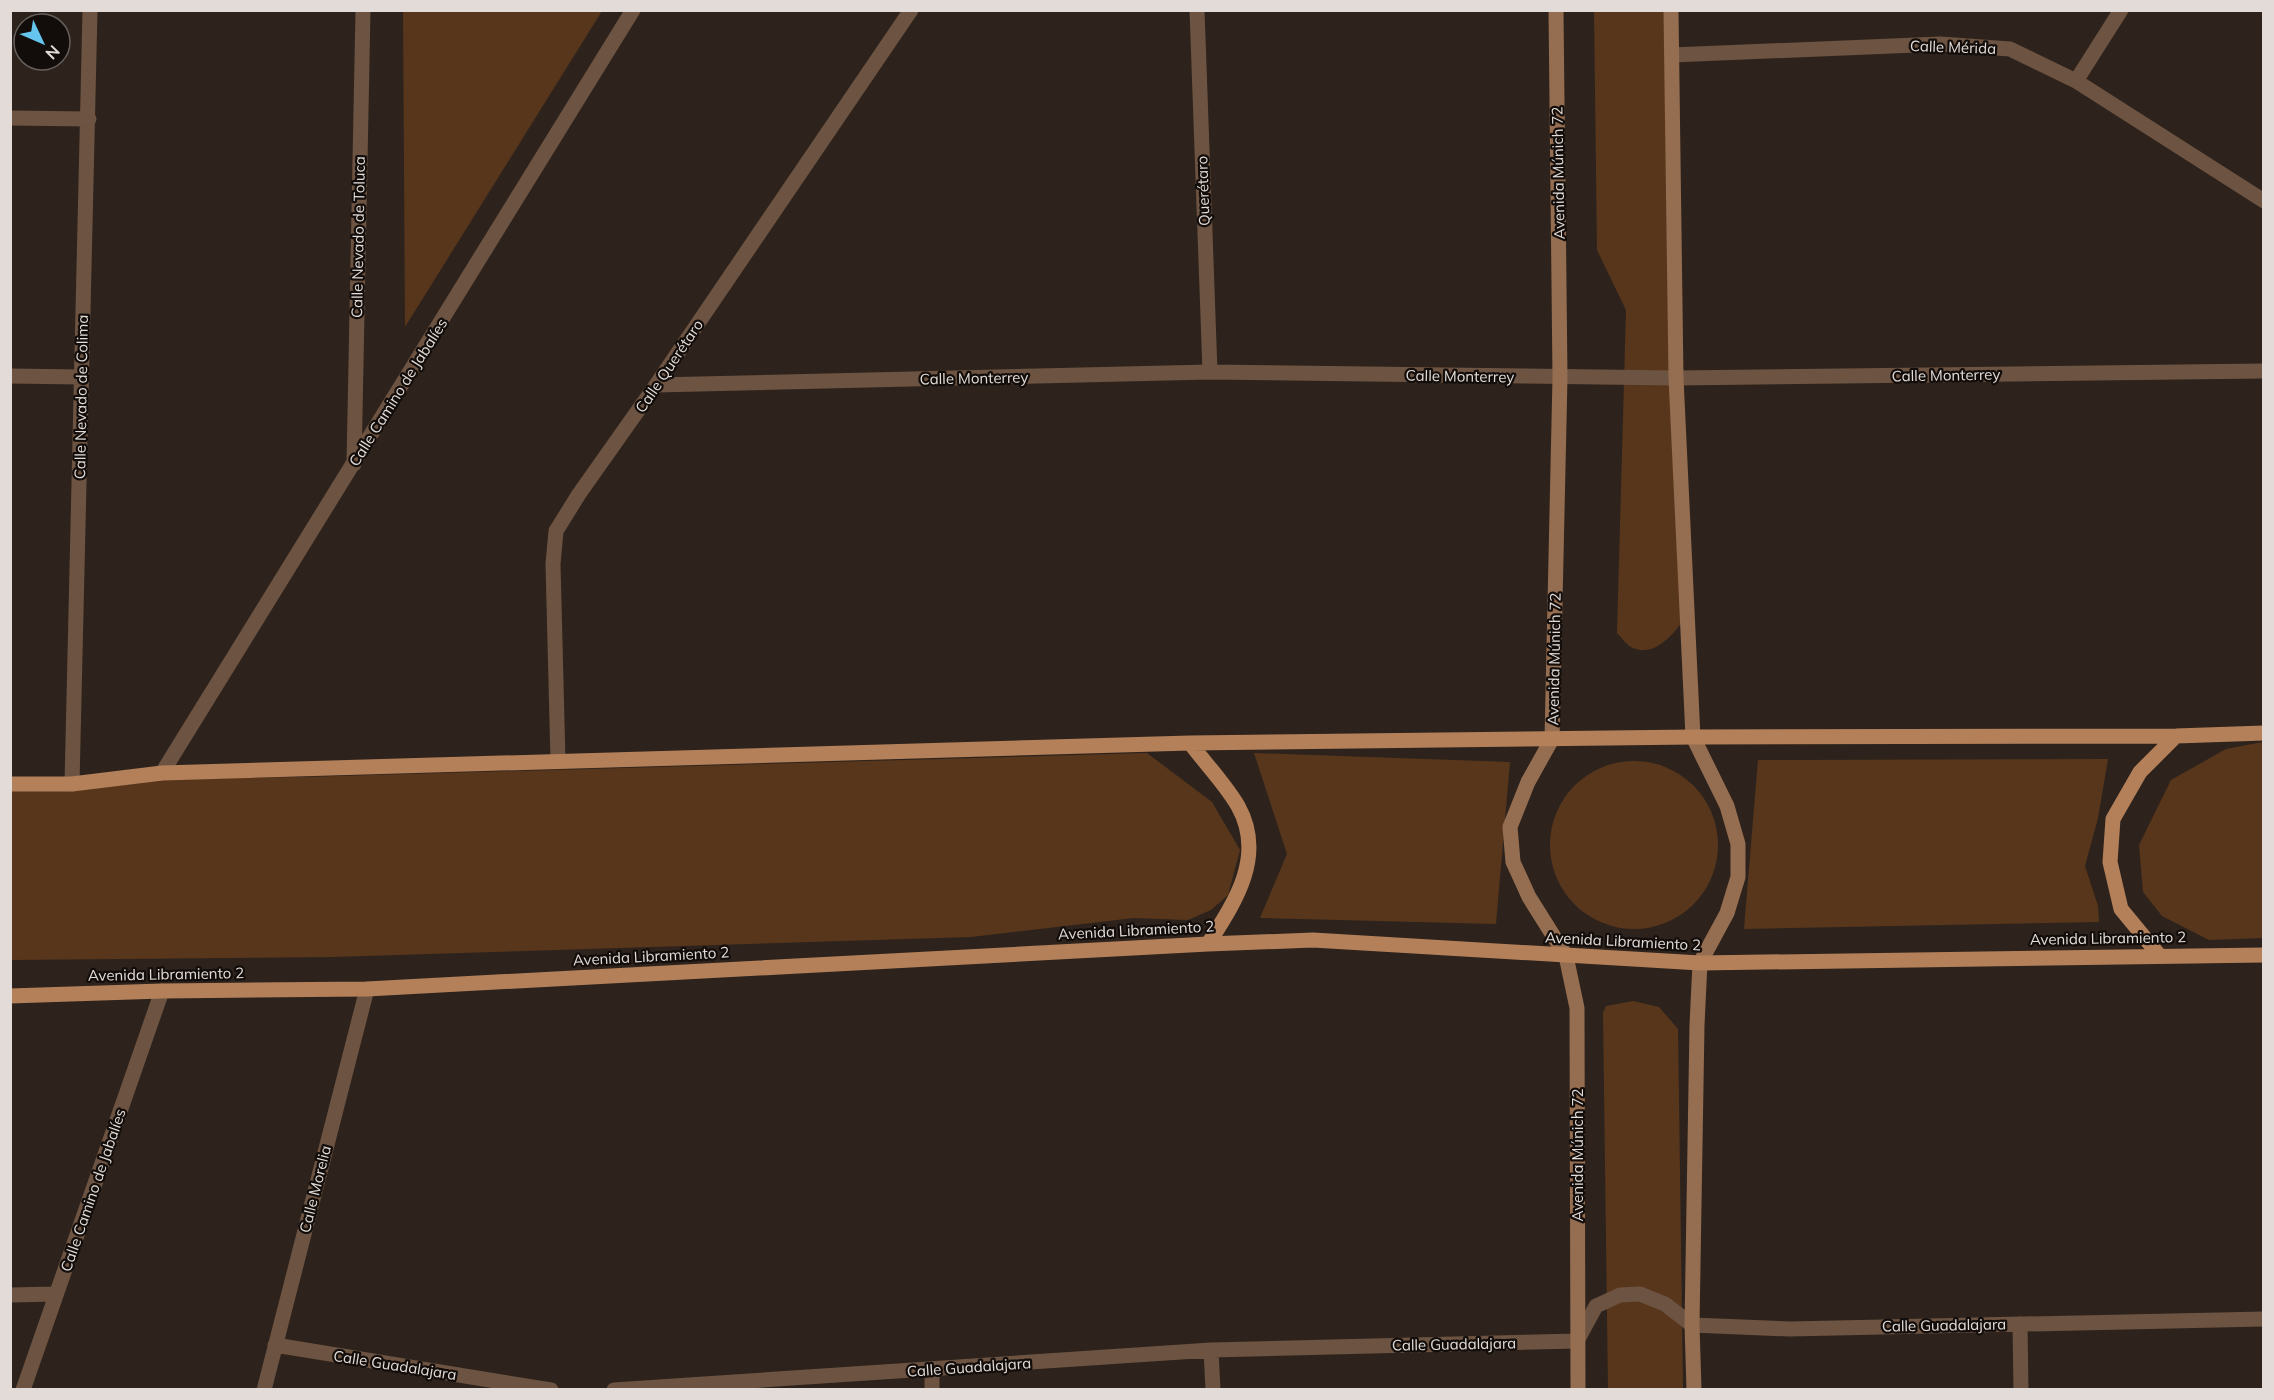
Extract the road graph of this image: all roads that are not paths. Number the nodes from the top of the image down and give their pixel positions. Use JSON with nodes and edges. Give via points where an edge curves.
{"nodes":[{"id":1,"x":90,"y":10,"type":"edge"},
{"id":2,"x":363,"y":10,"type":"edge"},
{"id":3,"x":633,"y":10,"type":"edge"},
{"id":4,"x":911,"y":10,"type":"edge"},
{"id":5,"x":1197,"y":10,"type":"edge"},
{"id":6,"x":1556,"y":10,"type":"edge"},
{"id":7,"x":1671,"y":10,"type":"edge"},
{"id":8,"x":2121,"y":10,"type":"edge"},
{"id":9,"x":1672,"y":55,"type":"junction"},
{"id":10,"x":2076,"y":81,"type":"junction"},
{"id":11,"x":10,"y":118,"type":"edge"},
{"id":12,"x":89,"y":119,"type":"junction"},
{"id":13,"x":2264,"y":201,"type":"edge"},
{"id":14,"x":2264,"y":371,"type":"edge"},
{"id":15,"x":1210,"y":372,"type":"junction"},
{"id":16,"x":10,"y":376,"type":"edge"},
{"id":17,"x":81,"y":377,"type":"junction"},
{"id":18,"x":1560,"y":377,"type":"junction"},
{"id":19,"x":1676,"y":378,"type":"junction"},
{"id":20,"x":656,"y":385,"type":"junction"},
{"id":21,"x":354,"y":464,"type":"junction"},
{"id":22,"x":2264,"y":733,"type":"edge"},
{"id":23,"x":1693,"y":736,"type":"junction"},
{"id":24,"x":2176,"y":736,"type":"junction"},
{"id":25,"x":1552,"y":739,"type":"junction"},
{"id":26,"x":1190,"y":743,"type":"junction"},
{"id":27,"x":558,"y":761,"type":"junction"},
{"id":28,"x":162,"y":773,"type":"junction"},
{"id":29,"x":10,"y":784,"type":"edge"},
{"id":30,"x":72,"y":784,"type":"junction"},
{"id":31,"x":1208,"y":944,"type":"junction"},
{"id":32,"x":2159,"y":955,"type":"junction"},
{"id":33,"x":2264,"y":955,"type":"edge"},
{"id":34,"x":1566,"y":956,"type":"junction"},
{"id":35,"x":1700,"y":963,"type":"junction"},
{"id":36,"x":367,"y":989,"type":"junction"},
{"id":37,"x":162,"y":991,"type":"junction"},
{"id":38,"x":10,"y":996,"type":"edge"},
{"id":39,"x":56,"y":1294,"type":"junction"},
{"id":40,"x":10,"y":1295,"type":"edge"},
{"id":41,"x":2264,"y":1319,"type":"edge"},
{"id":42,"x":2020,"y":1324,"type":"junction"},
{"id":43,"x":1692,"y":1325,"type":"junction"},
{"id":44,"x":1577,"y":1341,"type":"junction"},
{"id":45,"x":275,"y":1345,"type":"junction"},
{"id":46,"x":1211,"y":1350,"type":"junction"},
{"id":47,"x":932,"y":1370,"type":"junction"},
{"id":48,"x":23,"y":1389,"type":"edge"},
{"id":49,"x":264,"y":1389,"type":"edge"},
{"id":50,"x":551,"y":1389,"type":"edge"},
{"id":51,"x":614,"y":1389,"type":"edge"},
{"id":52,"x":932,"y":1389,"type":"edge"},
{"id":53,"x":1213,"y":1389,"type":"edge"},
{"id":54,"x":1578,"y":1389,"type":"edge"},
{"id":55,"x":1694,"y":1389,"type":"edge"},
{"id":56,"x":2021,"y":1389,"type":"edge"}],
"edges":[{"from":1,"to":12,"type":"street","name":"Calle Nevado de Colima"},
{"from":2,"to":21,"type":"street","name":"Calle Nevado de Toluca"},
{"from":3,"to":21,"type":"street","name":"Calle Camino de Jabalíes"},
{"from":4,"to":20,"type":"street","name":"Calle Querétaro"},
{"from":5,"to":15,"type":"street","name":"Querétaro"},
{"from":6,"to":18,"type":"main road","name":"Avenida Múnich 72"},
{"from":7,"to":9,"type":"main road"},
{"from":8,"to":10,"type":"street"},
{"from":9,"to":10,"type":"street","name":"Calle Mérida","via":[[1940,44],[2010,49]]},
{"from":9,"to":19,"type":"main road"},
{"from":10,"to":13,"type":"street","name":"Calle Mérida"},
{"from":11,"to":12,"type":"street"},
{"from":12,"to":17,"type":"street","name":"Calle Nevado de Colima"},
{"from":14,"to":19,"type":"street","name":"Calle Monterrey"},
{"from":15,"to":18,"type":"street","name":"Calle Monterrey"},
{"from":15,"to":20,"type":"street","name":"Calle Monterrey"},
{"from":16,"to":17,"type":"street"},
{"from":17,"to":30,"type":"street","name":"Calle Nevado de Colima"},
{"from":18,"to":19,"type":"street","name":"Calle Monterrey"},
{"from":18,"to":25,"type":"main road","name":"Avenida Múnich 72"},
{"from":19,"to":23,"type":"main road"},
{"from":20,"to":27,"type":"street","name":"Calle Querétaro","via":[[556,531],[553,564]]},
{"from":21,"to":28,"type":"street","name":"Calle Camino de Jabalíes"},
{"from":22,"to":24,"type":"main road"},
{"from":23,"to":24,"type":"main road"},
{"from":23,"to":25,"type":"main road"},
{"from":23,"to":35,"type":"main road","via":[[1728,806],[1738,844],[1738,877],[1727,913]]},
{"from":24,"to":32,"type":"main road","via":[[2140,772],[2113,819],[2110,862],[2121,909]]},
{"from":25,"to":26,"type":"main road"},
{"from":25,"to":34,"type":"main road","name":"Avenida Múnich 72","via":[[1528,782],[1510,827],[1513,862],[1529,897]]},
{"from":26,"to":27,"type":"main road"},
{"from":26,"to":31,"type":"main road","via":[[1238,806],[1250,839],[1245,875],[1232,906]]},
{"from":27,"to":28,"type":"main road"},
{"from":28,"to":30,"type":"main road"},
{"from":29,"to":30,"type":"main road"},
{"from":31,"to":34,"type":"main road","name":"Avenida Libramiento 2","via":[[1312,940]]},
{"from":31,"to":36,"type":"main road","name":"Avenida Libramiento 2"},
{"from":32,"to":33,"type":"main road","name":"Avenida Libramiento 2"},
{"from":32,"to":35,"type":"main road","name":"Avenida Libramiento 2"},
{"from":34,"to":35,"type":"main road","name":"Avenida Libramiento 2"},
{"from":34,"to":44,"type":"main road","name":"Avenida Múnich 72","via":[[1577,1008]]},
{"from":35,"to":43,"type":"main road"},
{"from":36,"to":37,"type":"main road","name":"Avenida Libramiento 2"},
{"from":36,"to":45,"type":"street","name":"Calle Morelia"},
{"from":37,"to":38,"type":"main road","name":"Avenida Libramiento 2"},
{"from":37,"to":39,"type":"street","name":"Calle Camino de Jabalíes"},
{"from":39,"to":40,"type":"street"},
{"from":39,"to":48,"type":"street","name":"Calle Camino de Jabalíes"},
{"from":41,"to":42,"type":"street","name":"Calle Guadalajara"},
{"from":42,"to":43,"type":"street","name":"Calle Guadalajara","via":[[1789,1329]]},
{"from":42,"to":56,"type":"street"},
{"from":43,"to":44,"type":"street","via":[[1665,1304],[1640,1294],[1620,1295],[1596,1306]]},
{"from":43,"to":55,"type":"main road"},
{"from":44,"to":46,"type":"street","name":"Calle Guadalajara"},
{"from":44,"to":54,"type":"main road","name":"Avenida Múnich 72"},
{"from":45,"to":49,"type":"street","name":"Calle Morelia"},
{"from":45,"to":50,"type":"street","name":"Calle Guadalajara"},
{"from":46,"to":47,"type":"street","name":"Calle Guadalajara"},
{"from":46,"to":53,"type":"street"},
{"from":47,"to":51,"type":"street","name":"Calle Guadalajara"},
{"from":47,"to":52,"type":"street"}]}
